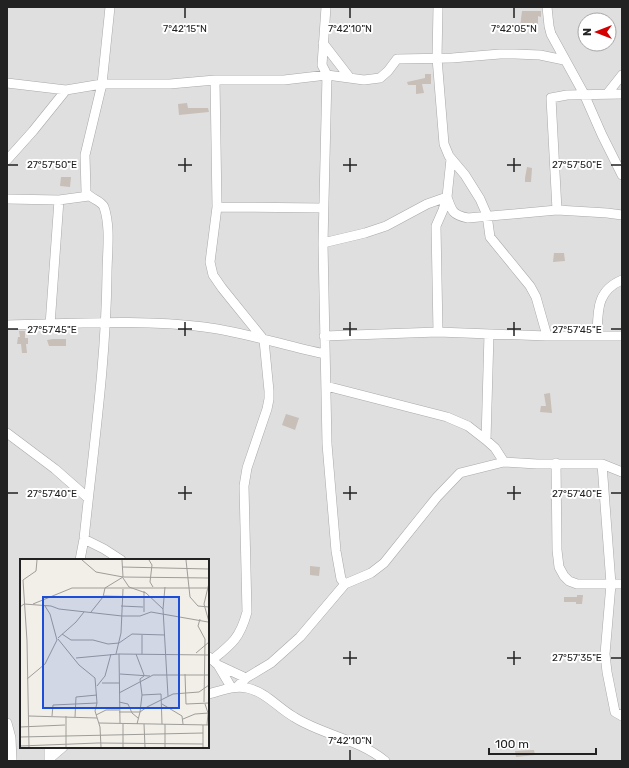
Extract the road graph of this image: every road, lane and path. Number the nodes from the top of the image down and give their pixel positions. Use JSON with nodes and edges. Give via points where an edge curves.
{"nodes":[{"id":1,"x":110,"y":7,"type":"edge"},
{"id":2,"x":326,"y":7,"type":"edge"},
{"id":3,"x":438,"y":7,"type":"edge"},
{"id":4,"x":547,"y":7,"type":"edge"},
{"id":5,"x":323,"y":43,"type":"junction"},
{"id":6,"x":438,"y":58,"type":"junction"},
{"id":7,"x":564,"y":60,"type":"junction"},
{"id":8,"x":622,"y":75,"type":"edge"},
{"id":9,"x":327,"y":76,"type":"junction"},
{"id":10,"x":350,"y":78,"type":"junction"},
{"id":11,"x":215,"y":80,"type":"junction"},
{"id":12,"x":7,"y":83,"type":"edge"},
{"id":13,"x":102,"y":84,"type":"junction"},
{"id":14,"x":66,"y":90,"type":"junction"},
{"id":15,"x":584,"y":94,"type":"junction"},
{"id":16,"x":607,"y":94,"type":"junction"},
{"id":17,"x":622,"y":94,"type":"edge"},
{"id":18,"x":451,"y":159,"type":"junction"},
{"id":19,"x":7,"y":160,"type":"edge"},
{"id":20,"x":622,"y":175,"type":"edge"},
{"id":21,"x":88,"y":196,"type":"junction"},
{"id":22,"x":447,"y":197,"type":"junction"},
{"id":23,"x":7,"y":199,"type":"edge"},
{"id":24,"x":58,"y":200,"type":"junction"},
{"id":25,"x":217,"y":207,"type":"junction"},
{"id":26,"x":323,"y":208,"type":"junction"},
{"id":27,"x":557,"y":210,"type":"junction"},
{"id":28,"x":487,"y":215,"type":"junction"},
{"id":29,"x":622,"y":215,"type":"edge"},
{"id":30,"x":322,"y":243,"type":"junction"},
{"id":31,"x":622,"y":280,"type":"edge"},
{"id":32,"x":106,"y":324,"type":"junction"},
{"id":33,"x":7,"y":325,"type":"edge"},
{"id":34,"x":50,"y":325,"type":"junction"},
{"id":35,"x":438,"y":332,"type":"junction"},
{"id":36,"x":489,"y":334,"type":"junction"},
{"id":37,"x":324,"y":336,"type":"junction"},
{"id":38,"x":547,"y":336,"type":"junction"},
{"id":39,"x":598,"y":336,"type":"junction"},
{"id":40,"x":622,"y":336,"type":"edge"},
{"id":41,"x":264,"y":340,"type":"junction"},
{"id":42,"x":325,"y":354,"type":"junction"},
{"id":43,"x":326,"y":386,"type":"junction"},
{"id":44,"x":7,"y":433,"type":"edge"},
{"id":45,"x":486,"y":440,"type":"junction"},
{"id":46,"x":504,"y":462,"type":"junction"},
{"id":47,"x":556,"y":463,"type":"junction"},
{"id":48,"x":602,"y":464,"type":"junction"},
{"id":49,"x":622,"y":472,"type":"edge"},
{"id":50,"x":88,"y":498,"type":"junction"},
{"id":51,"x":84,"y":539,"type":"junction"},
{"id":52,"x":80,"y":559,"type":"edge"},
{"id":53,"x":120,"y":559,"type":"edge"},
{"id":54,"x":345,"y":584,"type":"junction"},
{"id":55,"x":610,"y":584,"type":"junction"},
{"id":56,"x":622,"y":584,"type":"edge"},
{"id":57,"x":213,"y":660,"type":"edge"},
{"id":58,"x":246,"y":678,"type":"junction"},
{"id":59,"x":234,"y":687,"type":"junction"},
{"id":60,"x":209,"y":694,"type":"edge"},
{"id":61,"x":622,"y":716,"type":"edge"},
{"id":62,"x":7,"y":723,"type":"edge"},
{"id":63,"x":49,"y":748,"type":"edge"},
{"id":64,"x":63,"y":748,"type":"edge"},
{"id":65,"x":49,"y":760,"type":"edge"},
{"id":66,"x":12,"y":761,"type":"edge"},
{"id":67,"x":385,"y":761,"type":"edge"}],
"edges":[{"from":1,"to":13,"type":"street"},
{"from":2,"to":5,"type":"street"},
{"from":3,"to":6,"type":"street"},
{"from":4,"to":7,"type":"street","via":[[548,26]]},
{"from":5,"to":9,"type":"street","via":[[322,65]]},
{"from":5,"to":10,"type":"street"},
{"from":6,"to":7,"type":"street","via":[[515,54],[540,55]]},
{"from":6,"to":10,"type":"street","via":[[397,59],[380,78]]},
{"from":6,"to":18,"type":"street","via":[[442,131],[444,144]]},
{"from":7,"to":15,"type":"street"},
{"from":8,"to":16,"type":"street"},
{"from":9,"to":10,"type":"street"},
{"from":9,"to":11,"type":"street","via":[[284,80]]},
{"from":9,"to":26,"type":"street"},
{"from":11,"to":13,"type":"street","via":[[163,84]]},
{"from":11,"to":25,"type":"street"},
{"from":12,"to":14,"type":"street"},
{"from":13,"to":14,"type":"street"},
{"from":13,"to":21,"type":"street","via":[[85,155],[85,189]]},
{"from":14,"to":19,"type":"street"},
{"from":15,"to":16,"type":"street"},
{"from":15,"to":20,"type":"street"},
{"from":15,"to":27,"type":"street","via":[[551,98]]},
{"from":16,"to":17,"type":"street"},
{"from":18,"to":22,"type":"street"},
{"from":18,"to":28,"type":"street","via":[[465,175]]},
{"from":21,"to":24,"type":"street"},
{"from":21,"to":32,"type":"street","via":[[104,206],[106,219]]},
{"from":22,"to":28,"type":"street","via":[[454,214],[468,218]]},
{"from":22,"to":30,"type":"street","via":[[371,231]]},
{"from":22,"to":35,"type":"street","via":[[436,226]]},
{"from":23,"to":24,"type":"street"},
{"from":24,"to":34,"type":"street"},
{"from":25,"to":26,"type":"street"},
{"from":25,"to":41,"type":"street","via":[[210,262],[213,275]]},
{"from":26,"to":30,"type":"street"},
{"from":27,"to":28,"type":"street"},
{"from":27,"to":29,"type":"street"},
{"from":28,"to":38,"type":"street","via":[[490,237],[520,272],[536,297]]},
{"from":30,"to":37,"type":"street"},
{"from":31,"to":39,"type":"street","via":[[607,289],[602,297],[598,309]]},
{"from":32,"to":34,"type":"street"},
{"from":32,"to":41,"type":"street","via":[[141,323],[205,327]]},
{"from":32,"to":50,"type":"street","via":[[104,363]]},
{"from":33,"to":34,"type":"street"},
{"from":35,"to":36,"type":"street"},
{"from":35,"to":37,"type":"street"},
{"from":36,"to":38,"type":"street"},
{"from":36,"to":45,"type":"street"},
{"from":37,"to":42,"type":"street"},
{"from":38,"to":39,"type":"street"},
{"from":39,"to":40,"type":"street"},
{"from":41,"to":42,"type":"street"},
{"from":41,"to":57,"type":"street","via":[[269,399],[247,468],[244,486],[246,612],[243,625],[233,643]]},
{"from":42,"to":43,"type":"street"},
{"from":43,"to":45,"type":"street","via":[[447,417],[468,426]]},
{"from":43,"to":54,"type":"street","via":[[327,444],[336,551],[341,579]]},
{"from":44,"to":50,"type":"street"},
{"from":45,"to":46,"type":"street"},
{"from":46,"to":47,"type":"street"},
{"from":46,"to":54,"type":"street","via":[[464,471],[456,476],[384,563],[371,573]]},
{"from":47,"to":48,"type":"street"},
{"from":47,"to":55,"type":"street","via":[[559,567],[569,581],[578,584]]},
{"from":48,"to":49,"type":"street"},
{"from":48,"to":55,"type":"street"},
{"from":50,"to":51,"type":"street"},
{"from":51,"to":52,"type":"street"},
{"from":51,"to":53,"type":"street"},
{"from":54,"to":58,"type":"street","via":[[294,642],[268,666]]},
{"from":55,"to":56,"type":"street"},
{"from":55,"to":61,"type":"street","via":[[605,654],[615,712]]},
{"from":57,"to":58,"type":"street"},
{"from":57,"to":59,"type":"street"},
{"from":58,"to":59,"type":"street"},
{"from":59,"to":60,"type":"street"},
{"from":59,"to":67,"type":"street","via":[[260,693],[298,720],[352,742]]},
{"from":62,"to":66,"type":"street","via":[[11,738]]},
{"from":63,"to":65,"type":"street"},
{"from":64,"to":65,"type":"street"}]}
